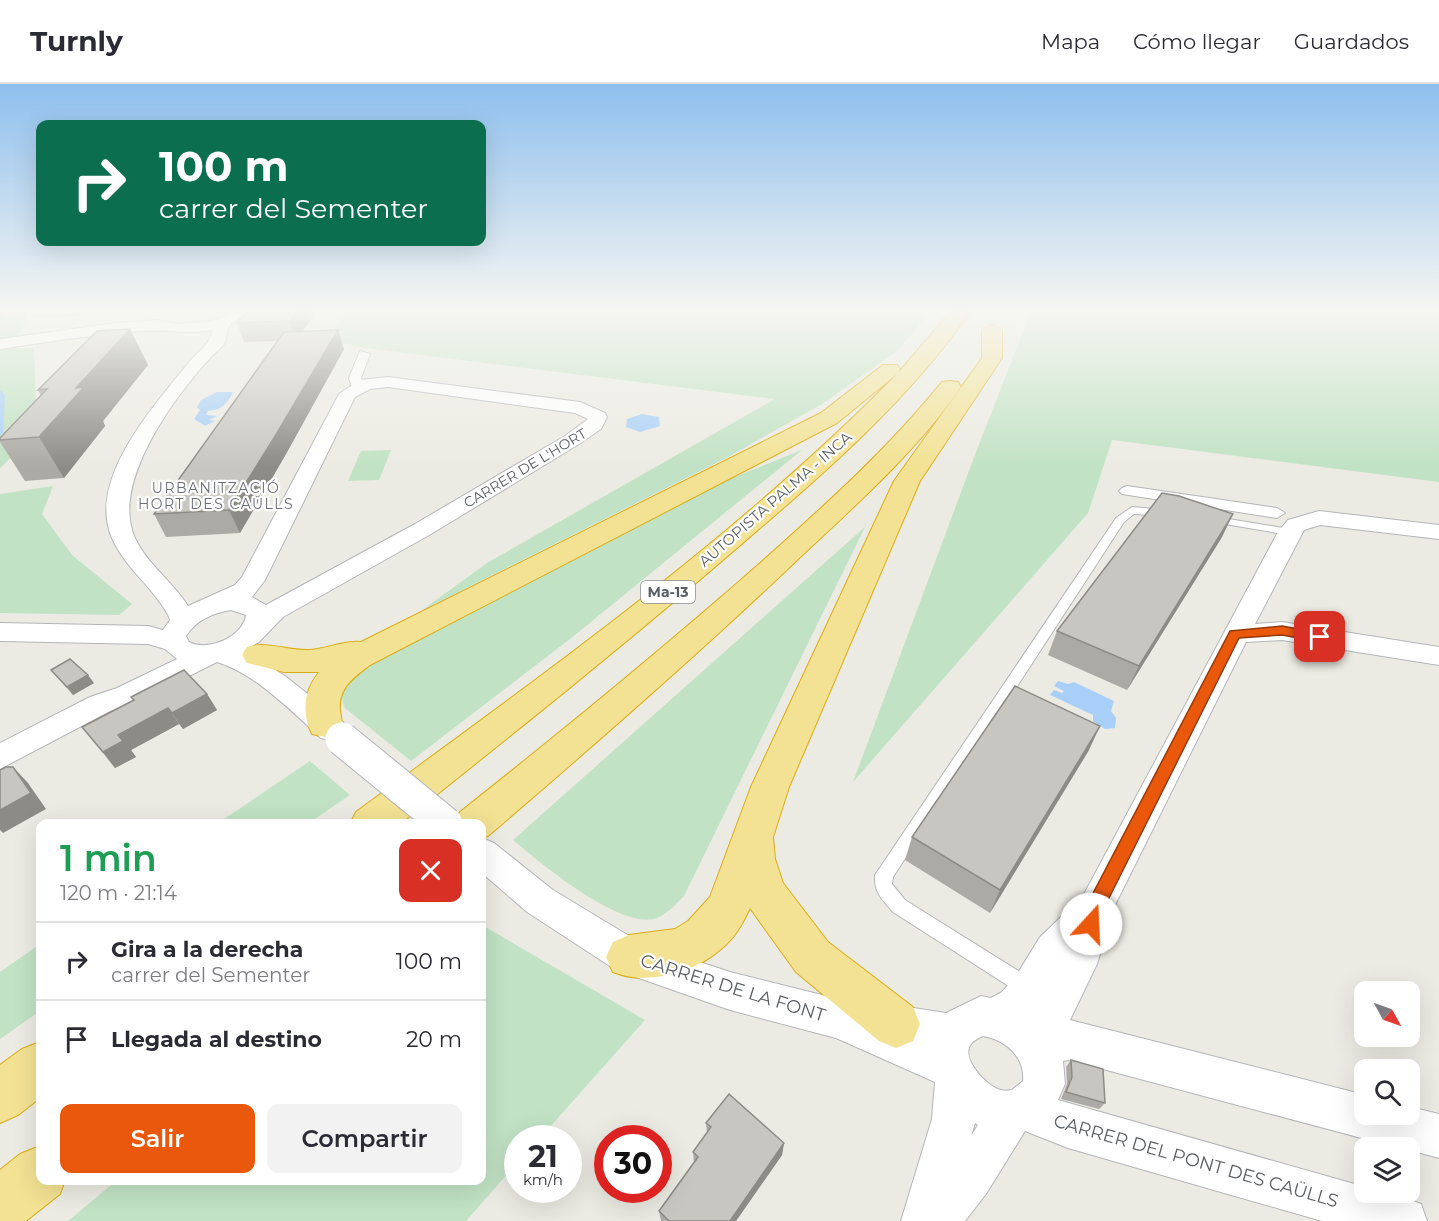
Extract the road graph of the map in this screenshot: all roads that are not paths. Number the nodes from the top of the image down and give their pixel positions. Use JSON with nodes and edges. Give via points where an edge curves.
{"nodes":[{"id":1,"x":199,"y":362,"type":"edge"},
{"id":2,"x":361,"y":362,"type":"edge"},
{"id":3,"x":897,"y":362,"type":"edge"},
{"id":4,"x":919,"y":362,"type":"edge"},
{"id":5,"x":965,"y":362,"type":"edge"},
{"id":6,"x":989,"y":362,"type":"edge"},
{"id":7,"x":358,"y":387,"type":"junction"},
{"id":8,"x":1127,"y":491,"type":"dead end"},
{"id":9,"x":1283,"y":523,"type":"junction"},
{"id":10,"x":1439,"y":532,"type":"edge"},
{"id":11,"x":153,"y":577,"type":"junction"},
{"id":12,"x":218,"y":604,"type":"junction"},
{"id":13,"x":0,"y":632,"type":"edge"},
{"id":14,"x":178,"y":634,"type":"junction"},
{"id":15,"x":1235,"y":634,"type":"junction"},
{"id":16,"x":257,"y":636,"type":"junction"},
{"id":17,"x":393,"y":638,"type":"junction"},
{"id":18,"x":213,"y":652,"type":"junction"},
{"id":19,"x":1439,"y":656,"type":"edge"},
{"id":20,"x":292,"y":696,"type":"junction"},
{"id":21,"x":100,"y":704,"type":"junction"},
{"id":22,"x":334,"y":731,"type":"junction"},
{"id":23,"x":0,"y":757,"type":"edge"},
{"id":24,"x":376,"y":819,"type":"edge"},
{"id":25,"x":440,"y":819,"type":"edge"},
{"id":26,"x":480,"y":819,"type":"edge"},
{"id":27,"x":753,"y":837,"type":"junction"},
{"id":28,"x":486,"y":856,"type":"edge"},
{"id":29,"x":1097,"y":905,"type":"junction"},
{"id":30,"x":629,"y":957,"type":"junction"},
{"id":31,"x":1030,"y":989,"type":"junction"},
{"id":32,"x":995,"y":1017,"type":"junction"},
{"id":33,"x":838,"y":1019,"type":"junction"},
{"id":34,"x":896,"y":1024,"type":"junction"},
{"id":35,"x":1036,"y":1047,"type":"junction"},
{"id":36,"x":954,"y":1061,"type":"junction"},
{"id":37,"x":36,"y":1070,"type":"edge"},
{"id":38,"x":0,"y":1097,"type":"edge"},
{"id":39,"x":1018,"y":1111,"type":"junction"},
{"id":40,"x":1439,"y":1136,"type":"edge"},
{"id":41,"x":36,"y":1177,"type":"edge"},
{"id":42,"x":0,"y":1206,"type":"edge"},
{"id":43,"x":924,"y":1221,"type":"edge"},
{"id":44,"x":935,"y":1221,"type":"edge"},
{"id":45,"x":1404,"y":1221,"type":"edge"}],
"edges":[{"from":1,"to":11,"type":"street","via":[[144,436],[121,478],[117,506],[120,529],[128,548]]},
{"from":2,"to":7,"type":"street","via":[[355,378]]},
{"from":3,"to":17,"type":"highway","via":[[829,418]]},
{"from":4,"to":24,"type":"highway","name":"AUTOPISTA PALMA - INCA","number":"Ma-13","via":[[871,415],[779,498],[644,611]]},
{"from":5,"to":26,"type":"highway","via":[[927,413],[826,518],[642,684]]},
{"from":6,"to":27,"type":"highway","via":[[907,481],[770,787]]},
{"from":7,"to":12,"type":"street","via":[[348,394],[253,580],[244,591]]},
{"from":7,"to":16,"type":"street","name":"CARRER DE L'HORT","via":[[388,382],[566,406],[591,411],[598,421],[423,529],[274,611]]},
{"from":8,"to":9,"type":"street"},
{"from":9,"to":10,"type":"street","via":[[1296,525],[1319,518]]},
{"from":9,"to":15,"type":"street"},
{"from":9,"to":31,"type":"lane","via":[[1138,509],[1126,512],[884,876],[883,886],[899,906]]},
{"from":11,"to":12,"type":"street","via":[[175,585],[197,603]]},
{"from":11,"to":14,"type":"street","via":[[179,608]]},
{"from":12,"to":14,"type":"street","via":[[197,611]]},
{"from":12,"to":16,"type":"street","via":[[249,604],[259,612]]},
{"from":13,"to":14,"type":"street"},
{"from":14,"to":18,"type":"street","via":[[192,654]]},
{"from":14,"to":21,"type":"street","via":[[174,658],[121,687]]},
{"from":15,"to":19,"type":"street","via":[[1282,630]]},
{"from":15,"to":29,"type":"street"},
{"from":16,"to":17,"type":"highway","via":[[277,661],[314,662]]},
{"from":16,"to":18,"type":"street"},
{"from":16,"to":20,"type":"street"},
{"from":17,"to":22,"type":"highway","via":[[358,657],[329,681],[322,699]]},
{"from":18,"to":20,"type":"street","via":[[236,658]]},
{"from":18,"to":21,"type":"street","via":[[127,695]]},
{"from":20,"to":22,"type":"street"},
{"from":21,"to":23,"type":"street"},
{"from":22,"to":25,"type":"street","bridge":true},
{"from":27,"to":30,"type":"highway","via":[[732,904],[714,926],[690,945],[669,953]]},
{"from":27,"to":34,"type":"highway","via":[[754,859],[764,892],[812,957]]},
{"from":28,"to":30,"type":"street","name":"CARRER DE LA FONT","via":[[540,901]]},
{"from":29,"to":31,"type":"street","via":[[1053,949]]},
{"from":29,"to":35,"type":"street","via":[[1078,964]]},
{"from":30,"to":33,"type":"street","name":"CARRER DE LA FONT","via":[[730,991]]},
{"from":31,"to":32,"type":"street","via":[[1016,1006]]},
{"from":32,"to":35,"type":"street","via":[[1018,1028]]},
{"from":32,"to":36,"type":"street","via":[[968,1020]]},
{"from":33,"to":34,"type":"street","name":"CARRER DE LA FONT"},
{"from":33,"to":36,"type":"street","name":"CARRER DE LA FONT"},
{"from":34,"to":36,"type":"street","name":"CARRER DE LA FONT"},
{"from":35,"to":39,"type":"street","via":[[1044,1071],[1043,1084],[1033,1103]]},
{"from":35,"to":40,"type":"street","via":[[1069,1040]]},
{"from":36,"to":39,"type":"street","via":[[965,1092],[987,1108]]},
{"from":36,"to":43,"type":"street","via":[[954,1119]]},
{"from":37,"to":38,"type":"highway"},
{"from":39,"to":44,"type":"street"},
{"from":39,"to":45,"type":"street","name":"CARRER DEL PONT DES CAÜLLS"},
{"from":41,"to":42,"type":"highway"}]}
